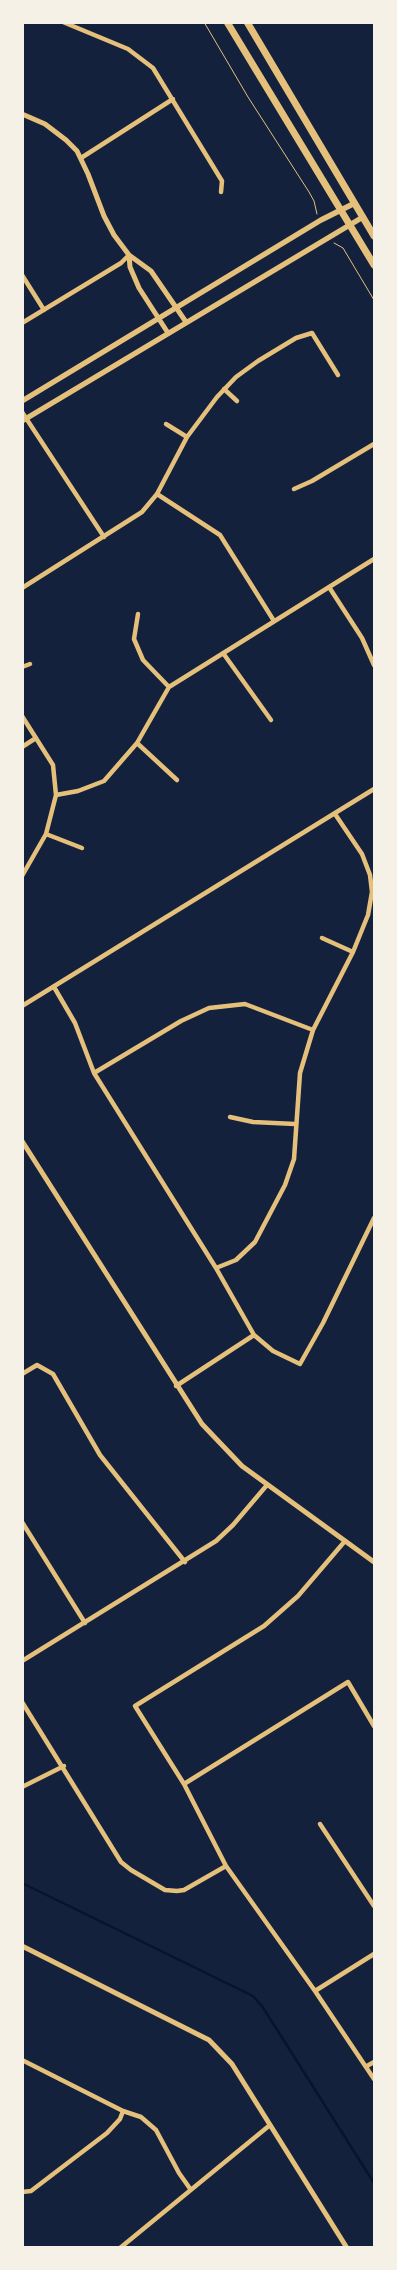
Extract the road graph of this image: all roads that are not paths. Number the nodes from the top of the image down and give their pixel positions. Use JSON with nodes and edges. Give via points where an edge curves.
{"nodes":[{"id":1,"x":63,"y":22,"type":"edge"},
{"id":2,"x":227,"y":22,"type":"edge"},
{"id":3,"x":247,"y":22,"type":"edge"},
{"id":4,"x":173,"y":99,"type":"junction"},
{"id":5,"x":22,"y":114,"type":"edge"},
{"id":6,"x":81,"y":158,"type":"junction"},
{"id":7,"x":221,"y":192,"type":"dead end"},
{"id":8,"x":355,"y":203,"type":"junction"},
{"id":9,"x":342,"y":210,"type":"junction"},
{"id":10,"x":363,"y":217,"type":"junction"},
{"id":11,"x":351,"y":225,"type":"junction"},
{"id":12,"x":374,"y":236,"type":"edge"},
{"id":13,"x":129,"y":255,"type":"junction"},
{"id":14,"x":374,"y":265,"type":"edge"},
{"id":15,"x":22,"y":275,"type":"edge"},
{"id":16,"x":176,"y":307,"type":"junction"},
{"id":17,"x":44,"y":310,"type":"junction"},
{"id":18,"x":158,"y":318,"type":"junction"},
{"id":19,"x":22,"y":322,"type":"edge"},
{"id":20,"x":186,"y":322,"type":"junction"},
{"id":21,"x":168,"y":333,"type":"junction"},
{"id":22,"x":338,"y":375,"type":"dead end"},
{"id":23,"x":224,"y":389,"type":"junction"},
{"id":24,"x":22,"y":401,"type":"edge"},
{"id":25,"x":237,"y":401,"type":"dead end"},
{"id":26,"x":22,"y":412,"type":"edge"},
{"id":27,"x":25,"y":420,"type":"edge"},
{"id":28,"x":166,"y":424,"type":"dead end"},
{"id":29,"x":187,"y":437,"type":"junction"},
{"id":30,"x":374,"y":444,"type":"edge"},
{"id":31,"x":294,"y":489,"type":"dead end"},
{"id":32,"x":157,"y":494,"type":"junction"},
{"id":33,"x":104,"y":537,"type":"junction"},
{"id":34,"x":374,"y":559,"type":"edge"},
{"id":35,"x":328,"y":587,"type":"junction"},
{"id":36,"x":22,"y":588,"type":"edge"},
{"id":37,"x":138,"y":614,"type":"dead end"},
{"id":38,"x":274,"y":620,"type":"junction"},
{"id":39,"x":223,"y":653,"type":"junction"},
{"id":40,"x":30,"y":664,"type":"dead end"},
{"id":41,"x":374,"y":665,"type":"edge"},
{"id":42,"x":22,"y":667,"type":"edge"},
{"id":43,"x":169,"y":686,"type":"junction"},
{"id":44,"x":22,"y":716,"type":"edge"},
{"id":45,"x":271,"y":720,"type":"dead end"},
{"id":46,"x":36,"y":738,"type":"junction"},
{"id":47,"x":137,"y":743,"type":"junction"},
{"id":48,"x":22,"y":747,"type":"edge"},
{"id":49,"x":177,"y":780,"type":"dead end"},
{"id":50,"x":374,"y":789,"type":"edge"},
{"id":51,"x":56,"y":795,"type":"junction"},
{"id":52,"x":335,"y":814,"type":"junction"},
{"id":53,"x":46,"y":834,"type":"junction"},
{"id":54,"x":82,"y":848,"type":"dead end"},
{"id":55,"x":22,"y":876,"type":"edge"},
{"id":56,"x":322,"y":938,"type":"dead end"},
{"id":57,"x":354,"y":952,"type":"junction"},
{"id":58,"x":54,"y":987,"type":"junction"},
{"id":59,"x":22,"y":1006,"type":"edge"},
{"id":60,"x":313,"y":1030,"type":"junction"},
{"id":61,"x":94,"y":1073,"type":"junction"},
{"id":62,"x":230,"y":1117,"type":"dead end"},
{"id":63,"x":295,"y":1124,"type":"junction"},
{"id":64,"x":22,"y":1141,"type":"edge"},
{"id":65,"x":374,"y":1218,"type":"edge"},
{"id":66,"x":216,"y":1268,"type":"junction"},
{"id":67,"x":254,"y":1335,"type":"junction"},
{"id":68,"x":22,"y":1374,"type":"edge"},
{"id":69,"x":176,"y":1386,"type":"junction"},
{"id":70,"x":267,"y":1485,"type":"junction"},
{"id":71,"x":22,"y":1522,"type":"edge"},
{"id":72,"x":345,"y":1541,"type":"junction"},
{"id":73,"x":185,"y":1562,"type":"junction"},
{"id":74,"x":374,"y":1562,"type":"edge"},
{"id":75,"x":85,"y":1623,"type":"junction"},
{"id":76,"x":22,"y":1661,"type":"edge"},
{"id":77,"x":22,"y":1702,"type":"edge"},
{"id":78,"x":374,"y":1726,"type":"edge"},
{"id":79,"x":64,"y":1766,"type":"junction"},
{"id":80,"x":184,"y":1784,"type":"junction"},
{"id":81,"x":22,"y":1787,"type":"edge"},
{"id":82,"x":320,"y":1824,"type":"dead end"},
{"id":83,"x":226,"y":1866,"type":"junction"},
{"id":84,"x":374,"y":1906,"type":"edge"},
{"id":85,"x":22,"y":1946,"type":"edge"},
{"id":86,"x":374,"y":1954,"type":"edge"},
{"id":87,"x":315,"y":1990,"type":"junction"},
{"id":88,"x":22,"y":2060,"type":"edge"},
{"id":89,"x":374,"y":2062,"type":"edge"},
{"id":90,"x":367,"y":2066,"type":"junction"},
{"id":91,"x":374,"y":2079,"type":"edge"},
{"id":92,"x":123,"y":2111,"type":"junction"},
{"id":93,"x":270,"y":2125,"type":"junction"},
{"id":94,"x":191,"y":2190,"type":"junction"},
{"id":95,"x":22,"y":2192,"type":"edge"},
{"id":96,"x":120,"y":2248,"type":"edge"},
{"id":97,"x":347,"y":2248,"type":"edge"}],
"edges":[{"from":1,"to":4,"type":"street","via":[[120,45],[140,57],[159,75]]},
{"from":2,"to":9,"type":"highway"},
{"from":3,"to":8,"type":"highway"},
{"from":4,"to":6,"type":"street"},
{"from":4,"to":7,"type":"street","via":[[222,181]]},
{"from":5,"to":6,"type":"street","via":[[45,124],[66,140]]},
{"from":6,"to":13,"type":"street","via":[[104,216]]},
{"from":8,"to":9,"type":"main road"},
{"from":8,"to":10,"type":"highway"},
{"from":9,"to":11,"type":"highway"},
{"from":9,"to":16,"type":"main road"},
{"from":10,"to":11,"type":"main road"},
{"from":10,"to":12,"type":"highway"},
{"from":11,"to":14,"type":"highway"},
{"from":11,"to":20,"type":"main road"},
{"from":13,"to":16,"type":"street","via":[[151,271]]},
{"from":13,"to":17,"type":"street"},
{"from":13,"to":18,"type":"street","via":[[130,267],[139,288]]},
{"from":15,"to":17,"type":"street"},
{"from":16,"to":18,"type":"main road"},
{"from":16,"to":20,"type":"street"},
{"from":17,"to":19,"type":"street"},
{"from":18,"to":21,"type":"street"},
{"from":18,"to":24,"type":"main road"},
{"from":20,"to":21,"type":"main road"},
{"from":21,"to":27,"type":"main road"},
{"from":22,"to":23,"type":"street","via":[[312,333],[296,338],[258,361]]},
{"from":23,"to":25,"type":"street"},
{"from":23,"to":29,"type":"street"},
{"from":26,"to":27,"type":"street"},
{"from":27,"to":33,"type":"street"},
{"from":28,"to":29,"type":"street"},
{"from":29,"to":32,"type":"street"},
{"from":30,"to":31,"type":"street"},
{"from":32,"to":33,"type":"street","via":[[142,512]]},
{"from":32,"to":38,"type":"street","via":[[220,535]]},
{"from":33,"to":36,"type":"street"},
{"from":34,"to":35,"type":"street"},
{"from":35,"to":38,"type":"street"},
{"from":35,"to":41,"type":"street","via":[[362,638]]},
{"from":37,"to":43,"type":"street","via":[[134,639],[143,660]]},
{"from":38,"to":39,"type":"street"},
{"from":39,"to":43,"type":"street"},
{"from":39,"to":45,"type":"street"},
{"from":40,"to":42,"type":"street"},
{"from":43,"to":47,"type":"street"},
{"from":44,"to":46,"type":"street"},
{"from":46,"to":48,"type":"street"},
{"from":46,"to":51,"type":"street","via":[[53,765]]},
{"from":47,"to":49,"type":"street"},
{"from":47,"to":51,"type":"street","via":[[104,781]]},
{"from":50,"to":52,"type":"street"},
{"from":51,"to":53,"type":"street"},
{"from":52,"to":57,"type":"street","via":[[362,854],[370,875],[372,892],[368,915]]},
{"from":52,"to":58,"type":"street"},
{"from":53,"to":54,"type":"street"},
{"from":53,"to":55,"type":"street"},
{"from":56,"to":57,"type":"street"},
{"from":57,"to":60,"type":"street"},
{"from":58,"to":59,"type":"street"},
{"from":58,"to":61,"type":"street","via":[[75,1023]]},
{"from":60,"to":61,"type":"street","via":[[245,1004],[209,1008]]},
{"from":60,"to":63,"type":"street","via":[[300,1073]]},
{"from":61,"to":66,"type":"street"},
{"from":62,"to":63,"type":"street","via":[[253,1122]]},
{"from":63,"to":66,"type":"street","via":[[294,1159],[285,1185],[255,1242],[236,1260]]},
{"from":64,"to":69,"type":"street"},
{"from":65,"to":67,"type":"street","via":[[300,1364],[273,1351]]},
{"from":66,"to":67,"type":"street"},
{"from":67,"to":69,"type":"street"},
{"from":68,"to":73,"type":"street","via":[[37,1365],[52,1374],[100,1455]]},
{"from":69,"to":70,"type":"street","via":[[202,1424],[242,1466]]},
{"from":70,"to":72,"type":"street"},
{"from":70,"to":73,"type":"street","via":[[216,1541]]},
{"from":71,"to":75,"type":"street"},
{"from":72,"to":74,"type":"street"},
{"from":72,"to":80,"type":"street","via":[[298,1596],[264,1626],[136,1706]]},
{"from":73,"to":75,"type":"street"},
{"from":75,"to":76,"type":"street"},
{"from":77,"to":79,"type":"street"},
{"from":78,"to":80,"type":"street","via":[[348,1682]]},
{"from":79,"to":81,"type":"street"},
{"from":79,"to":83,"type":"street","via":[[121,1862],[141,1877],[165,1890],[184,1890]]},
{"from":80,"to":83,"type":"street"},
{"from":82,"to":84,"type":"street"},
{"from":83,"to":87,"type":"street"},
{"from":85,"to":93,"type":"street","via":[[209,2040],[232,2064]]},
{"from":86,"to":87,"type":"street"},
{"from":87,"to":90,"type":"street"},
{"from":88,"to":92,"type":"street"},
{"from":89,"to":90,"type":"street"},
{"from":90,"to":91,"type":"street"},
{"from":92,"to":94,"type":"street","via":[[141,2118],[156,2130]]},
{"from":92,"to":95,"type":"street","via":[[107,2133],[31,2191]]},
{"from":93,"to":94,"type":"street"},
{"from":93,"to":97,"type":"street"},
{"from":94,"to":96,"type":"street"}]}
